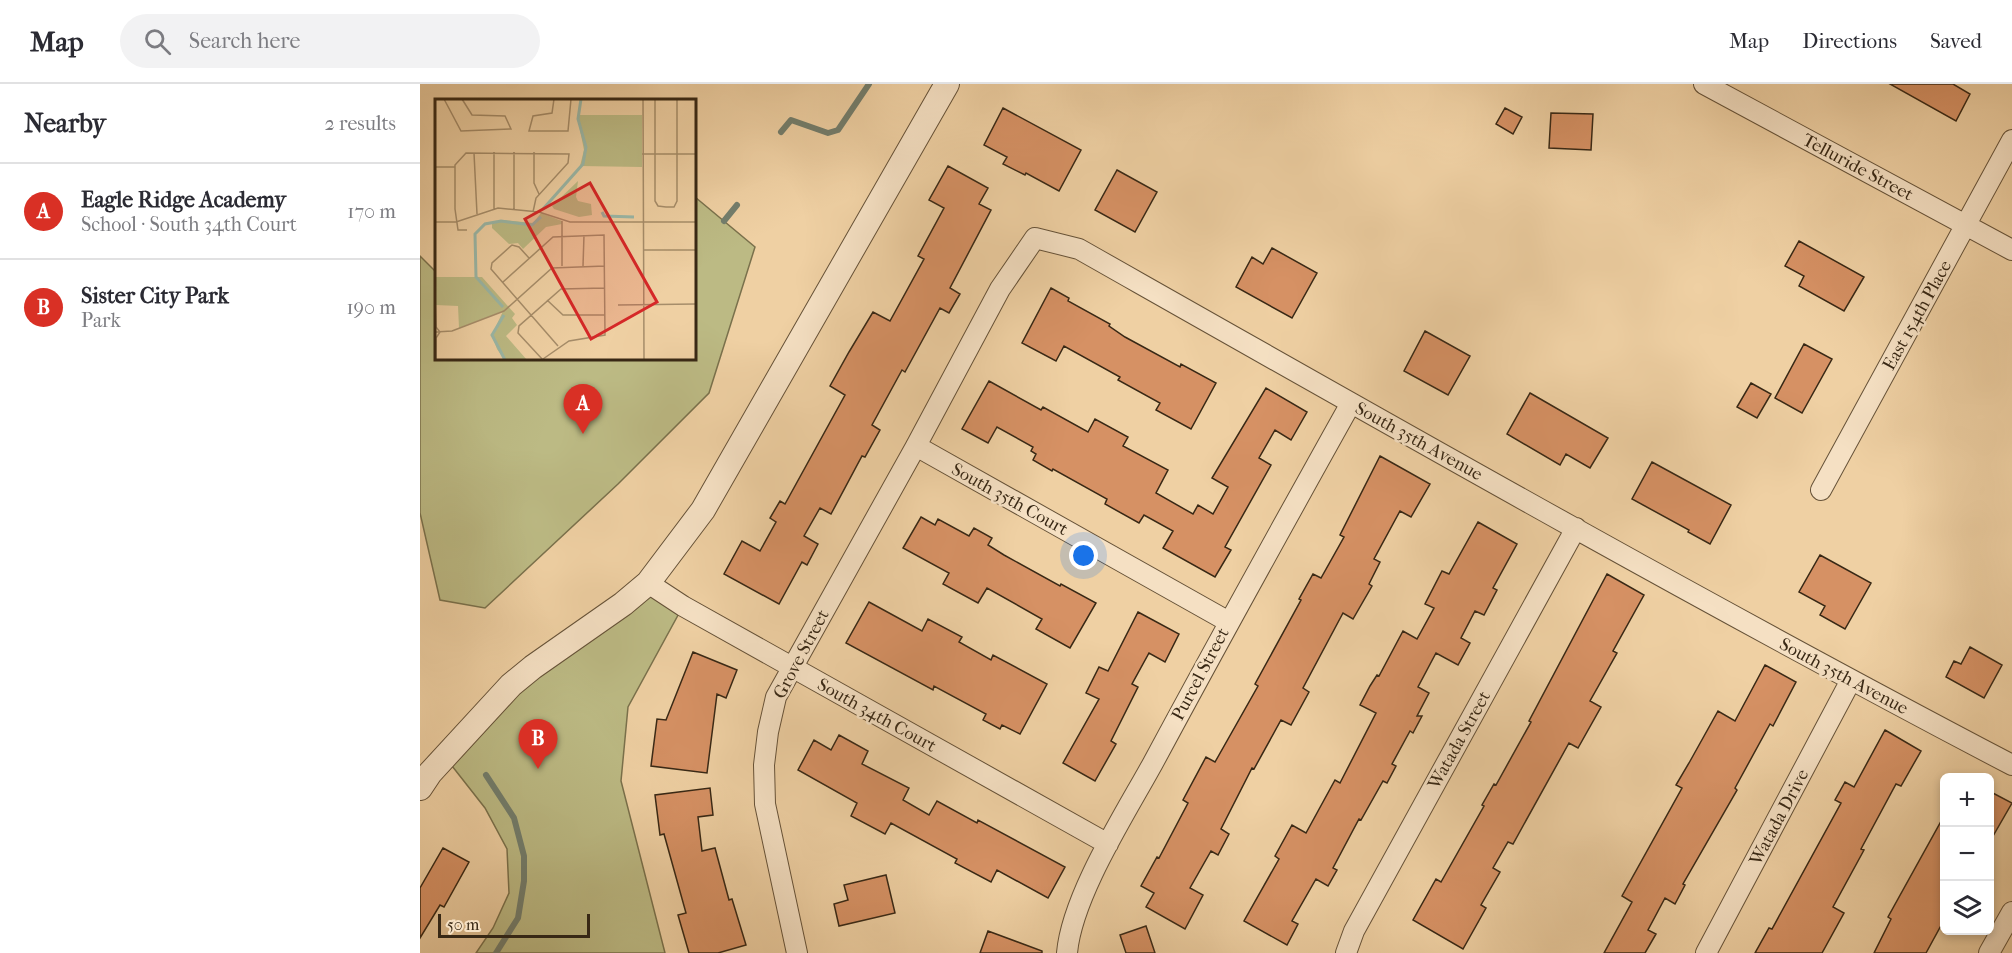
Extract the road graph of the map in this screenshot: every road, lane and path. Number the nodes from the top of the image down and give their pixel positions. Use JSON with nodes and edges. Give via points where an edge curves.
{"nodes":[{"id":1,"x":947,"y":84,"type":"edge"},
{"id":2,"x":1704,"y":84,"type":"edge"},
{"id":3,"x":2012,"y":140,"type":"edge"},
{"id":4,"x":1967,"y":225,"type":"junction"},
{"id":5,"x":2012,"y":250,"type":"edge"},
{"id":6,"x":1351,"y":403,"type":"junction"},
{"id":7,"x":916,"y":447,"type":"junction"},
{"id":8,"x":1821,"y":490,"type":"dead end"},
{"id":9,"x":1576,"y":528,"type":"junction"},
{"id":10,"x":648,"y":583,"type":"junction"},
{"id":11,"x":1229,"y":622,"type":"junction"},
{"id":12,"x":792,"y":667,"type":"junction"},
{"id":13,"x":1851,"y":680,"type":"junction"},
{"id":14,"x":2012,"y":765,"type":"edge"},
{"id":15,"x":420,"y":788,"type":"edge"},
{"id":16,"x":1108,"y":844,"type":"junction"},
{"id":17,"x":2012,"y":912,"type":"edge"},
{"id":18,"x":797,"y":953,"type":"edge"},
{"id":19,"x":1067,"y":953,"type":"edge"},
{"id":20,"x":1346,"y":953,"type":"edge"},
{"id":21,"x":1706,"y":953,"type":"edge"},
{"id":22,"x":1989,"y":953,"type":"edge"}],
"edges":[{"from":1,"to":10,"type":"street","via":[[703,510]]},
{"from":2,"to":4,"type":"street","name":"Telluride Street"},
{"from":3,"to":4,"type":"street","name":"East 154th Place"},
{"from":4,"to":5,"type":"street","name":"Telluride Street"},
{"from":4,"to":8,"type":"street","name":"East 154th Place"},
{"from":6,"to":7,"type":"street","name":"South 35th Avenue","via":[[1079,249],[1035,238],[1000,289]]},
{"from":6,"to":9,"type":"street","name":"South 35th Avenue"},
{"from":6,"to":11,"type":"street","name":"Purcel Street"},
{"from":7,"to":11,"type":"street","name":"South 35th Court"},
{"from":7,"to":12,"type":"street","name":"Grove Street"},
{"from":9,"to":13,"type":"street","name":"South 35th Avenue"},
{"from":9,"to":20,"type":"street","name":"Watada Street","via":[[1354,931]]},
{"from":10,"to":12,"type":"street","name":"South 34th Court"},
{"from":10,"to":15,"type":"street","via":[[511,685]]},
{"from":11,"to":16,"type":"street","name":"Purcel Street"},
{"from":12,"to":16,"type":"street","name":"South 34th Court"},
{"from":12,"to":18,"type":"street","name":"Grove Street","via":[[777,697],[768,732],[764,775],[765,804]]},
{"from":13,"to":14,"type":"street","name":"South 35th Avenue"},
{"from":13,"to":21,"type":"street","name":"Watada Drive"},
{"from":16,"to":19,"type":"street","name":"Purcel Street","via":[[1077,910]]},
{"from":17,"to":22,"type":"street"}]}
